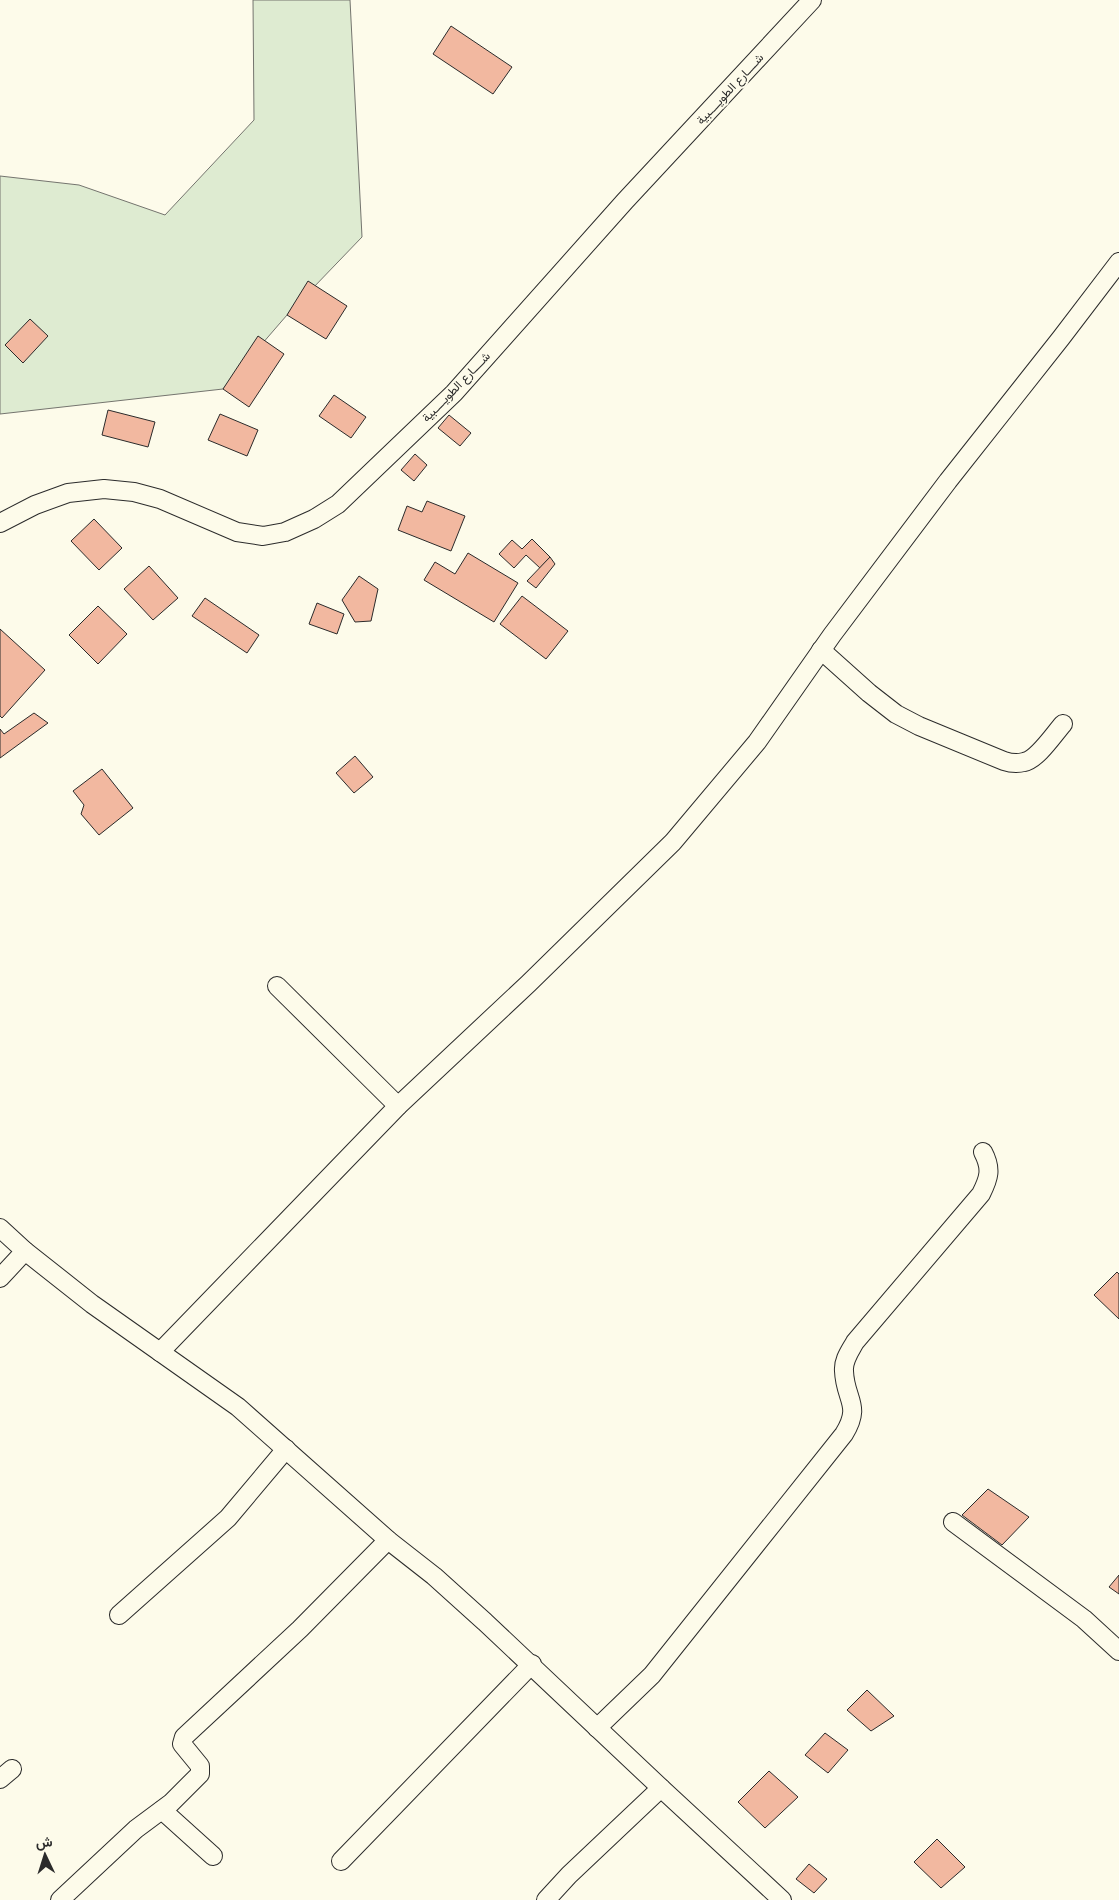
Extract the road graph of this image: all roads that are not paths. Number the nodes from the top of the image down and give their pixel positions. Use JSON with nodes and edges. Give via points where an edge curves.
{"nodes":[{"id":1,"x":812,"y":0,"type":"edge"},
{"id":2,"x":1119,"y":262,"type":"edge"},
{"id":3,"x":0,"y":523,"type":"edge"},
{"id":4,"x":821,"y":650,"type":"junction"},
{"id":5,"x":1064,"y":724,"type":"dead end"},
{"id":6,"x":277,"y":986,"type":"dead end"},
{"id":7,"x":398,"y":1106,"type":"junction"},
{"id":8,"x":983,"y":1152,"type":"dead end"},
{"id":9,"x":0,"y":1228,"type":"edge"},
{"id":10,"x":25,"y":1251,"type":"junction"},
{"id":11,"x":0,"y":1278,"type":"edge"},
{"id":12,"x":160,"y":1352,"type":"junction"},
{"id":13,"x":286,"y":1449,"type":"junction"},
{"id":14,"x":953,"y":1522,"type":"dead end"},
{"id":15,"x":388,"y":1540,"type":"junction"},
{"id":16,"x":119,"y":1616,"type":"dead end"},
{"id":17,"x":1119,"y":1651,"type":"edge"},
{"id":18,"x":532,"y":1664,"type":"junction"},
{"id":19,"x":597,"y":1728,"type":"junction"},
{"id":20,"x":661,"y":1788,"type":"junction"},
{"id":21,"x":162,"y":1810,"type":"junction"},
{"id":22,"x":213,"y":1856,"type":"dead end"},
{"id":23,"x":341,"y":1861,"type":"dead end"},
{"id":24,"x":60,"y":1900,"type":"edge"},
{"id":25,"x":546,"y":1900,"type":"edge"},
{"id":26,"x":782,"y":1900,"type":"edge"}],
"edges":[{"from":1,"to":3,"type":"street","name":"شــــارع الطويــــبية","via":[[586,244],[454,393],[338,504],[285,532],[262,536],[237,532],[160,499],[104,489],[68,493]]},
{"from":2,"to":4,"type":"street"},
{"from":4,"to":5,"type":"street","via":[[896,714],[1004,761],[1025,762],[1036,756]]},
{"from":4,"to":7,"type":"street","via":[[757,742],[674,842]]},
{"from":6,"to":7,"type":"street"},
{"from":7,"to":12,"type":"street"},
{"from":8,"to":19,"type":"street","via":[[989,1162],[989,1178],[981,1194],[848,1355],[844,1371],[853,1414],[852,1422],[840,1440],[652,1675]]},
{"from":9,"to":10,"type":"street"},
{"from":10,"to":11,"type":"street"},
{"from":10,"to":12,"type":"street"},
{"from":12,"to":13,"type":"street","via":[[238,1407]]},
{"from":13,"to":15,"type":"street"},
{"from":13,"to":16,"type":"street","via":[[228,1518]]},
{"from":14,"to":17,"type":"street","via":[[1084,1619]]},
{"from":15,"to":18,"type":"street","via":[[434,1576]]},
{"from":15,"to":21,"type":"street","via":[[300,1629],[184,1737],[182,1744],[200,1766],[200,1774]]},
{"from":18,"to":19,"type":"street"},
{"from":18,"to":23,"type":"street"},
{"from":19,"to":20,"type":"street"},
{"from":20,"to":25,"type":"street","via":[[568,1875]]},
{"from":20,"to":26,"type":"street"},
{"from":21,"to":22,"type":"street"},
{"from":21,"to":24,"type":"street","via":[[136,1829]]}]}
